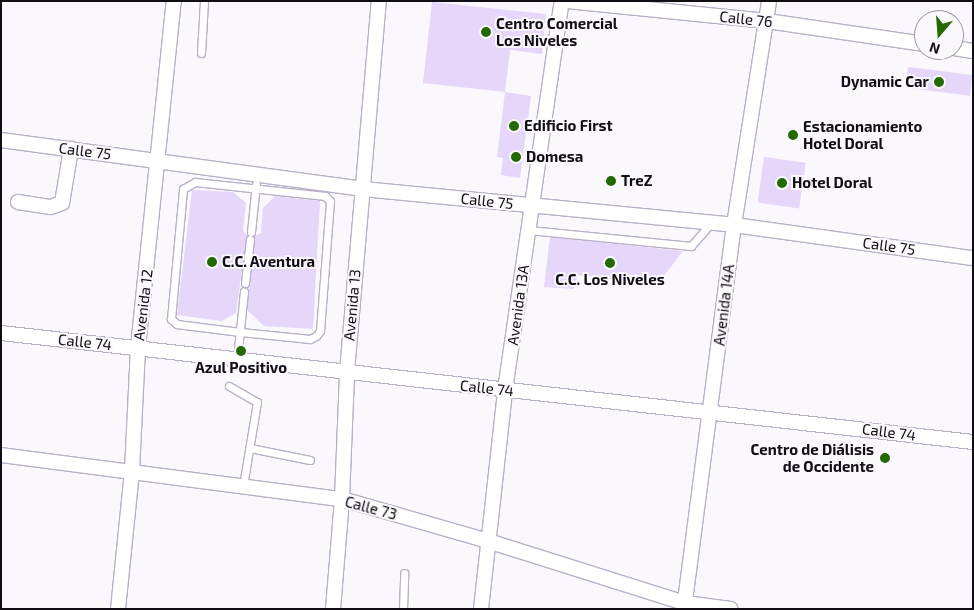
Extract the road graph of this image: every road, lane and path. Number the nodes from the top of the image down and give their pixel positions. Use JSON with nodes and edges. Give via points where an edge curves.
{"nodes":[{"id":1,"x":174,"y":1,"type":"edge"},
{"id":2,"x":204,"y":1,"type":"edge"},
{"id":3,"x":379,"y":1,"type":"edge"},
{"id":4,"x":562,"y":1,"type":"edge"},
{"id":5,"x":567,"y":1,"type":"edge"},
{"id":6,"x":769,"y":1,"type":"edge"},
{"id":7,"x":767,"y":21,"type":"junction"},
{"id":8,"x":914,"y":43,"type":"edge"},
{"id":9,"x":201,"y":53,"type":"dead end"},
{"id":10,"x":1,"y":140,"type":"edge"},
{"id":11,"x":71,"y":149,"type":"junction"},
{"id":12,"x":160,"y":160,"type":"junction"},
{"id":13,"x":256,"y":181,"type":"junction"},
{"id":14,"x":362,"y":189,"type":"junction"},
{"id":15,"x":18,"y":202,"type":"dead end"},
{"id":16,"x":532,"y":206,"type":"junction"},
{"id":17,"x":712,"y":223,"type":"junction"},
{"id":18,"x":734,"y":225,"type":"junction"},
{"id":19,"x":529,"y":230,"type":"junction"},
{"id":20,"x":973,"y":258,"type":"edge"},
{"id":21,"x":246,"y":283,"type":"dead end"},
{"id":22,"x":244,"y":291,"type":"dead end"},
{"id":23,"x":240,"y":332,"type":"junction"},
{"id":24,"x":1,"y":333,"type":"edge"},
{"id":25,"x":138,"y":347,"type":"junction"},
{"id":26,"x":237,"y":359,"type":"junction"},
{"id":27,"x":347,"y":372,"type":"junction"},
{"id":28,"x":229,"y":386,"type":"dead end"},
{"id":29,"x":505,"y":390,"type":"junction"},
{"id":30,"x":711,"y":412,"type":"junction"},
{"id":31,"x":973,"y":442,"type":"edge"},
{"id":32,"x":250,"y":448,"type":"junction"},
{"id":33,"x":1,"y":455,"type":"edge"},
{"id":34,"x":310,"y":460,"type":"dead end"},
{"id":35,"x":132,"y":471,"type":"junction"},
{"id":36,"x":243,"y":486,"type":"junction"},
{"id":37,"x":342,"y":499,"type":"junction"},
{"id":38,"x":488,"y":541,"type":"junction"},
{"id":39,"x":404,"y":573,"type":"dead end"},
{"id":40,"x":684,"y":606,"type":"edge"},
{"id":41,"x":118,"y":609,"type":"edge"},
{"id":42,"x":333,"y":609,"type":"edge"},
{"id":43,"x":403,"y":609,"type":"edge"},
{"id":44,"x":481,"y":609,"type":"edge"},
{"id":45,"x":731,"y":609,"type":"edge"}],
"edges":[{"from":1,"to":12,"type":"street","name":"Avenida 12"},
{"from":2,"to":9,"type":"lane"},
{"from":3,"to":14,"type":"street","name":"Avenida 13"},
{"from":4,"to":16,"type":"street","name":"Avenida 13A"},
{"from":5,"to":7,"type":"street","name":"Calle 76"},
{"from":6,"to":7,"type":"street","name":"Avenida 14A"},
{"from":7,"to":8,"type":"street","name":"Calle 76"},
{"from":7,"to":18,"type":"street","name":"Avenida 14A"},
{"from":10,"to":11,"type":"street","name":"Calle 75"},
{"from":11,"to":12,"type":"street","name":"Calle 75"},
{"from":11,"to":15,"type":"street","via":[[62,203],[50,207]]},
{"from":12,"to":13,"type":"street","name":"Calle 75"},
{"from":12,"to":25,"type":"street","name":"Avenida 12"},
{"from":13,"to":14,"type":"street","name":"Calle 75"},
{"from":13,"to":21,"type":"lane"},
{"from":13,"to":23,"type":"lane","via":[[195,182],[183,189],[170,312],[177,324]]},
{"from":13,"to":23,"type":"lane","via":[[326,196],[330,201],[332,208],[321,322],[320,331],[310,339]]},
{"from":14,"to":16,"type":"street","name":"Calle 75"},
{"from":14,"to":27,"type":"street","name":"Avenida 13"},
{"from":16,"to":17,"type":"street","name":"Calle 75"},
{"from":16,"to":19,"type":"street","name":"Avenida 13A"},
{"from":17,"to":18,"type":"street","name":"Calle 75"},
{"from":17,"to":19,"type":"lane","via":[[691,246]]},
{"from":18,"to":20,"type":"street","name":"Calle 75"},
{"from":18,"to":30,"type":"street","name":"Avenida 14A"},
{"from":19,"to":29,"type":"street","name":"Avenida 13A"},
{"from":22,"to":23,"type":"lane"},
{"from":23,"to":26,"type":"lane"},
{"from":24,"to":25,"type":"street","name":"Calle 74"},
{"from":25,"to":26,"type":"street","name":"Calle 74"},
{"from":25,"to":35,"type":"street","name":"Avenida 12"},
{"from":26,"to":27,"type":"street","name":"Calle 74"},
{"from":27,"to":29,"type":"street","name":"Calle 74"},
{"from":27,"to":37,"type":"street","name":"Avenida 13"},
{"from":28,"to":32,"type":"lane","via":[[257,402]]},
{"from":29,"to":30,"type":"street","name":"Calle 74"},
{"from":29,"to":38,"type":"street","name":"Avenida 13A"},
{"from":30,"to":31,"type":"street","name":"Calle 74"},
{"from":30,"to":40,"type":"street","name":"Avenida 14A"},
{"from":32,"to":34,"type":"lane"},
{"from":32,"to":36,"type":"lane"},
{"from":33,"to":35,"type":"street","name":"Calle 73"},
{"from":35,"to":36,"type":"street","name":"Calle 73"},
{"from":35,"to":41,"type":"street","name":"Avenida 12"},
{"from":36,"to":37,"type":"street","name":"Calle 73"},
{"from":37,"to":38,"type":"street","name":"Calle 73"},
{"from":37,"to":42,"type":"street","name":"Avenida 13"},
{"from":38,"to":40,"type":"street","name":"Calle 73"},
{"from":38,"to":44,"type":"street","name":"Avenida 13A"},
{"from":39,"to":43,"type":"lane"},
{"from":40,"to":45,"type":"street","name":"Calle 73"}]}
